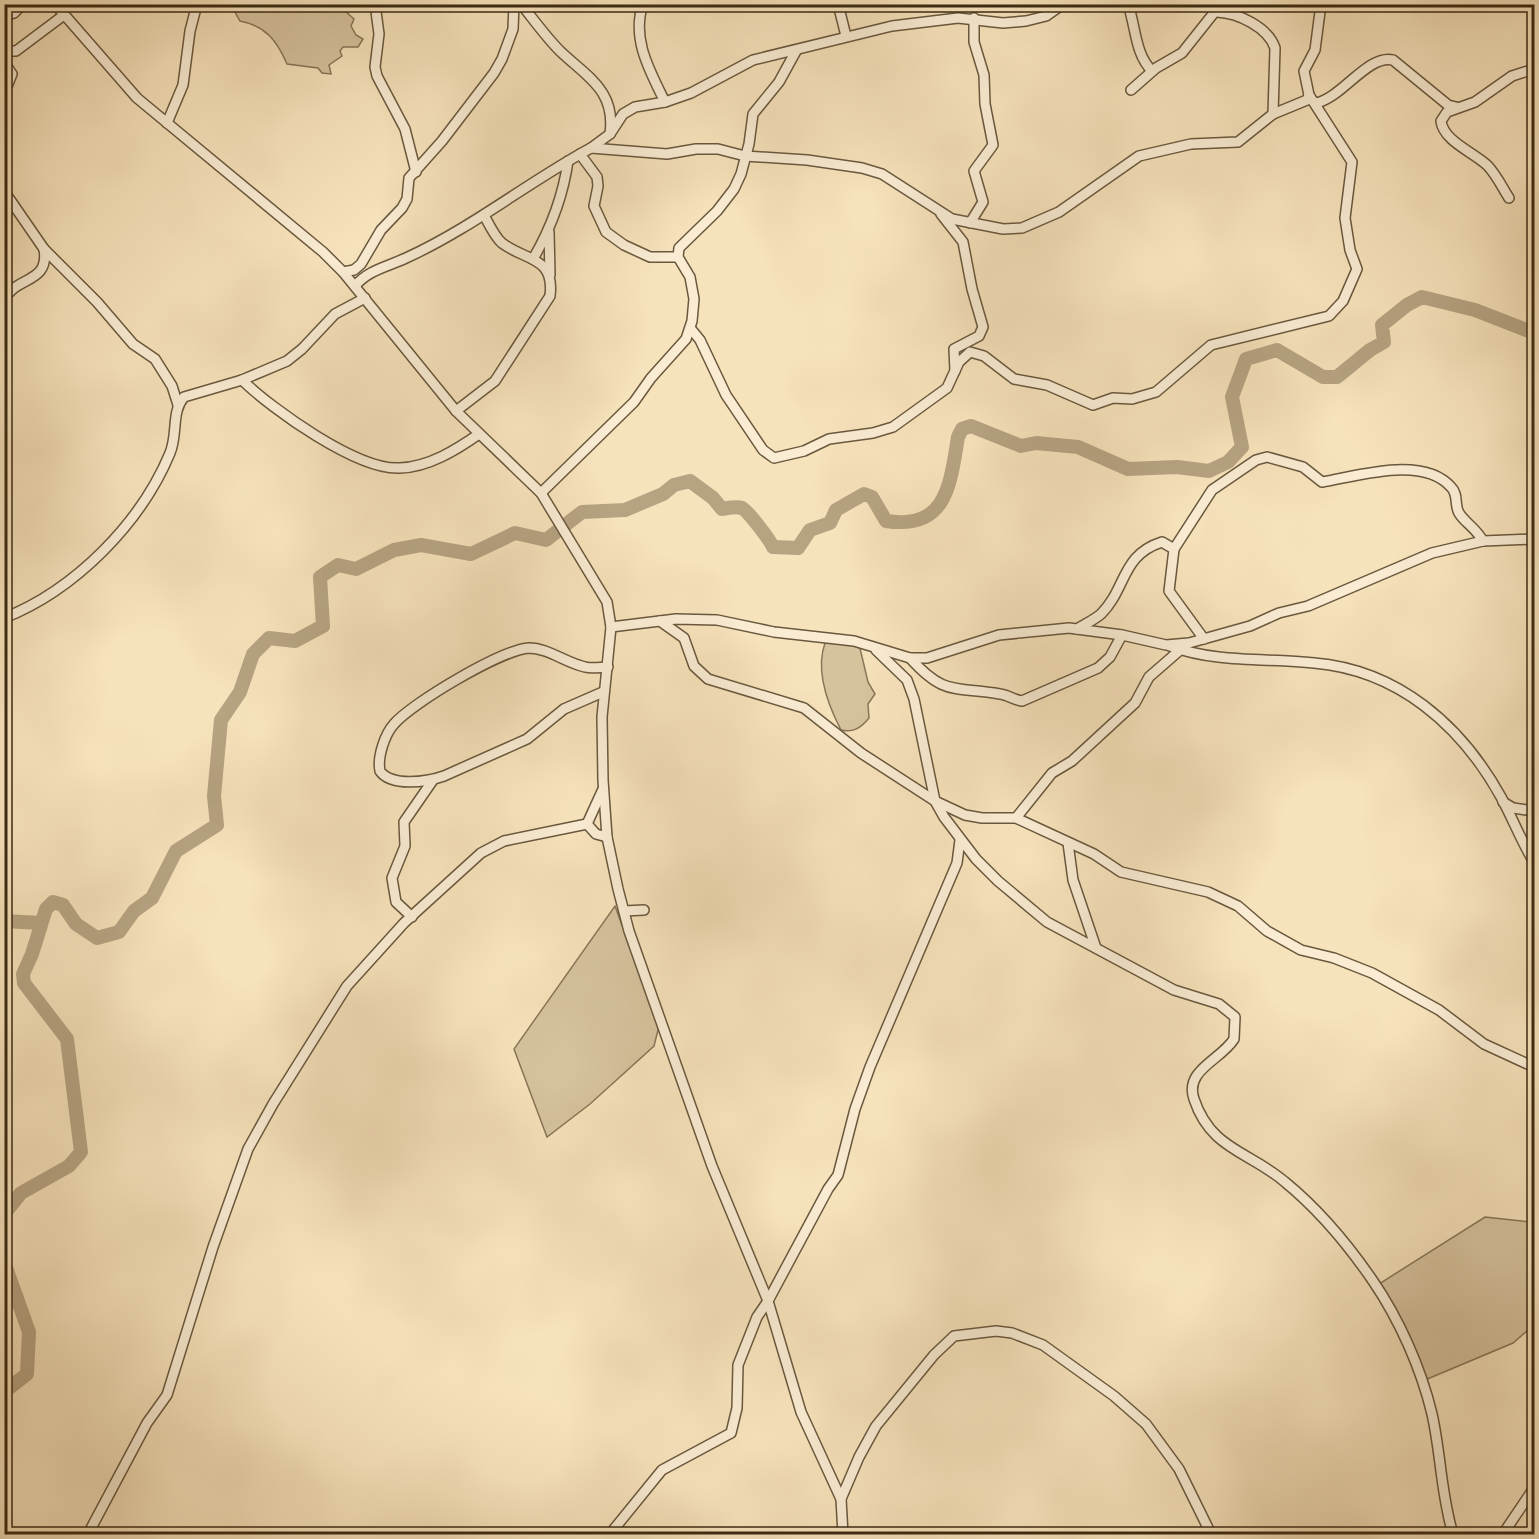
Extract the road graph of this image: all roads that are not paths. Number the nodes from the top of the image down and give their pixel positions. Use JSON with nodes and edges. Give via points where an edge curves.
{"nodes":[{"id":1,"x":23,"y":4,"type":"edge"},
{"id":2,"x":55,"y":4,"type":"edge"},
{"id":3,"x":197,"y":4,"type":"edge"},
{"id":4,"x":375,"y":4,"type":"edge"},
{"id":5,"x":514,"y":4,"type":"edge"},
{"id":6,"x":521,"y":4,"type":"edge"},
{"id":7,"x":644,"y":4,"type":"edge"},
{"id":8,"x":838,"y":4,"type":"edge"},
{"id":9,"x":1063,"y":4,"type":"edge"},
{"id":10,"x":1128,"y":4,"type":"edge"},
{"id":11,"x":1321,"y":4,"type":"edge"},
{"id":12,"x":1219,"y":8,"type":"edge"},
{"id":13,"x":4,"y":15,"type":"edge"},
{"id":14,"x":64,"y":15,"type":"junction"},
{"id":15,"x":974,"y":18,"type":"junction"},
{"id":16,"x":846,"y":36,"type":"junction"},
{"id":17,"x":4,"y":51,"type":"edge"},
{"id":18,"x":796,"y":51,"type":"junction"},
{"id":19,"x":4,"y":62,"type":"edge"},
{"id":20,"x":1534,"y":69,"type":"edge"},
{"id":21,"x":1152,"y":71,"type":"junction"},
{"id":22,"x":1131,"y":90,"type":"dead end"},
{"id":23,"x":4,"y":94,"type":"edge"},
{"id":24,"x":1309,"y":95,"type":"junction"},
{"id":25,"x":665,"y":102,"type":"junction"},
{"id":26,"x":1316,"y":104,"type":"junction"},
{"id":27,"x":1456,"y":107,"type":"junction"},
{"id":28,"x":1274,"y":114,"type":"junction"},
{"id":29,"x":167,"y":123,"type":"junction"},
{"id":30,"x":610,"y":134,"type":"junction"},
{"id":31,"x":591,"y":148,"type":"junction"},
{"id":32,"x":580,"y":154,"type":"junction"},
{"id":33,"x":745,"y":156,"type":"junction"},
{"id":34,"x":568,"y":161,"type":"junction"},
{"id":35,"x":416,"y":172,"type":"junction"},
{"id":36,"x":4,"y":192,"type":"edge"},
{"id":37,"x":1509,"y":198,"type":"dead end"},
{"id":38,"x":940,"y":212,"type":"junction"},
{"id":39,"x":484,"y":215,"type":"junction"},
{"id":40,"x":970,"y":223,"type":"junction"},
{"id":41,"x":549,"y":231,"type":"junction"},
{"id":42,"x":44,"y":249,"type":"junction"},
{"id":43,"x":678,"y":256,"type":"junction"},
{"id":44,"x":533,"y":259,"type":"junction"},
{"id":45,"x":344,"y":272,"type":"junction"},
{"id":46,"x":550,"y":275,"type":"junction"},
{"id":47,"x":355,"y":286,"type":"junction"},
{"id":48,"x":364,"y":298,"type":"junction"},
{"id":49,"x":4,"y":300,"type":"edge"},
{"id":50,"x":691,"y":329,"type":"junction"},
{"id":51,"x":955,"y":371,"type":"junction"},
{"id":52,"x":242,"y":380,"type":"junction"},
{"id":53,"x":178,"y":405,"type":"junction"},
{"id":54,"x":456,"y":411,"type":"junction"},
{"id":55,"x":478,"y":434,"type":"junction"},
{"id":56,"x":541,"y":493,"type":"junction"},
{"id":57,"x":1534,"y":539,"type":"edge"},
{"id":58,"x":1483,"y":541,"type":"junction"},
{"id":59,"x":1174,"y":549,"type":"junction"},
{"id":60,"x":4,"y":618,"type":"edge"},
{"id":61,"x":660,"y":621,"type":"junction"},
{"id":62,"x":611,"y":627,"type":"junction"},
{"id":63,"x":1077,"y":628,"type":"junction"},
{"id":64,"x":1122,"y":635,"type":"junction"},
{"id":65,"x":1204,"y":639,"type":"junction"},
{"id":66,"x":1166,"y":645,"type":"junction"},
{"id":67,"x":871,"y":646,"type":"junction"},
{"id":68,"x":1180,"y":650,"type":"junction"},
{"id":69,"x":910,"y":658,"type":"junction"},
{"id":70,"x":608,"y":667,"type":"junction"},
{"id":71,"x":603,"y":692,"type":"junction"},
{"id":72,"x":433,"y":780,"type":"junction"},
{"id":73,"x":603,"y":789,"type":"junction"},
{"id":74,"x":935,"y":801,"type":"junction"},
{"id":75,"x":1503,"y":802,"type":"junction"},
{"id":76,"x":1534,"y":811,"type":"edge"},
{"id":77,"x":1016,"y":818,"type":"junction"},
{"id":78,"x":587,"y":824,"type":"junction"},
{"id":79,"x":608,"y":837,"type":"junction"},
{"id":80,"x":960,"y":840,"type":"junction"},
{"id":81,"x":1068,"y":843,"type":"junction"},
{"id":82,"x":1534,"y":862,"type":"edge"},
{"id":83,"x":624,"y":910,"type":"junction"},
{"id":84,"x":644,"y":910,"type":"dead end"},
{"id":85,"x":412,"y":916,"type":"junction"},
{"id":86,"x":1096,"y":948,"type":"junction"},
{"id":87,"x":1534,"y":1067,"type":"edge"},
{"id":88,"x":768,"y":1301,"type":"junction"},
{"id":89,"x":1534,"y":1488,"type":"edge"},
{"id":90,"x":841,"y":1499,"type":"junction"},
{"id":91,"x":88,"y":1534,"type":"edge"},
{"id":92,"x":610,"y":1534,"type":"edge"},
{"id":93,"x":843,"y":1534,"type":"edge"},
{"id":94,"x":1211,"y":1534,"type":"edge"},
{"id":95,"x":1453,"y":1534,"type":"edge"},
{"id":96,"x":1503,"y":1534,"type":"edge"}],
"edges":[{"from":1,"to":13,"type":"street","via":[[15,13]]},
{"from":2,"to":14,"type":"street"},
{"from":3,"to":29,"type":"street","via":[[183,85]]},
{"from":4,"to":35,"type":"street","via":[[379,33],[376,76],[405,129]]},
{"from":5,"to":35,"type":"street","via":[[513,29],[502,59],[459,121]]},
{"from":6,"to":30,"type":"street","via":[[560,51],[602,92],[612,117]]},
{"from":7,"to":25,"type":"street","via":[[638,25],[642,50]]},
{"from":8,"to":16,"type":"street"},
{"from":9,"to":15,"type":"street","via":[[1046,16],[1026,21]]},
{"from":10,"to":21,"type":"street","via":[[1141,58]]},
{"from":11,"to":24,"type":"street","via":[[1315,50],[1304,71]]},
{"from":12,"to":21,"type":"street","via":[[1182,53]]},
{"from":12,"to":28,"type":"street","via":[[1258,27],[1272,40]]},
{"from":14,"to":17,"type":"street","via":[[16,51]]},
{"from":14,"to":29,"type":"street","via":[[113,72]]},
{"from":15,"to":16,"type":"street","via":[[892,26]]},
{"from":15,"to":40,"type":"street","via":[[974,42],[984,75],[993,145],[974,171],[983,202]]},
{"from":16,"to":18,"type":"street"},
{"from":18,"to":25,"type":"street","via":[[753,60],[692,93]]},
{"from":18,"to":33,"type":"street","via":[[779,82],[753,114]]},
{"from":19,"to":23,"type":"street","via":[[12,74]]},
{"from":20,"to":27,"type":"street","via":[[1512,76],[1475,102]]},
{"from":21,"to":22,"type":"street"},
{"from":24,"to":26,"type":"street"},
{"from":24,"to":28,"type":"street","via":[[1301,104]]},
{"from":25,"to":30,"type":"street","via":[[628,111]]},
{"from":26,"to":27,"type":"street","via":[[1386,59],[1393,60],[1448,105]]},
{"from":26,"to":51,"type":"street","via":[[1352,162],[1345,218],[1357,269],[1343,301],[1329,316],[1211,345],[1156,392],[1099,404],[1087,403],[1047,385],[1014,379],[977,353],[963,355]]},
{"from":27,"to":37,"type":"street","via":[[1443,114],[1442,125],[1449,136],[1487,165]]},
{"from":28,"to":40,"type":"street","via":[[1238,142],[1191,144],[1139,156],[1059,212],[1030,225],[1003,229]]},
{"from":29,"to":45,"type":"street"},
{"from":30,"to":31,"type":"street"},
{"from":31,"to":32,"type":"street"},
{"from":31,"to":33,"type":"street","via":[[667,154],[718,149]]},
{"from":32,"to":34,"type":"street"},
{"from":32,"to":43,"type":"street","via":[[597,177],[594,206],[606,232],[650,257]]},
{"from":33,"to":38,"type":"street","via":[[862,168],[882,174]]},
{"from":33,"to":43,"type":"street","via":[[741,174],[727,199],[687,238]]},
{"from":34,"to":39,"type":"street"},
{"from":34,"to":41,"type":"street","via":[[565,184]]},
{"from":35,"to":45,"type":"street","via":[[409,178],[402,208],[381,230],[361,264]]},
{"from":36,"to":42,"type":"street"},
{"from":38,"to":40,"type":"street"},
{"from":38,"to":51,"type":"street","via":[[963,242],[983,327],[979,336],[954,349]]},
{"from":39,"to":44,"type":"street","via":[[503,244]]},
{"from":39,"to":47,"type":"street","via":[[414,254],[367,272]]},
{"from":41,"to":44,"type":"street"},
{"from":41,"to":46,"type":"street"},
{"from":42,"to":49,"type":"street","via":[[46,261],[42,269],[10,291]]},
{"from":42,"to":53,"type":"street","via":[[133,344],[155,359],[172,386]]},
{"from":43,"to":50,"type":"street","via":[[692,286]]},
{"from":44,"to":46,"type":"street"},
{"from":45,"to":47,"type":"street"},
{"from":46,"to":54,"type":"street","via":[[548,301],[500,375]]},
{"from":47,"to":48,"type":"street"},
{"from":48,"to":52,"type":"street","via":[[335,314],[287,361]]},
{"from":48,"to":54,"type":"street"},
{"from":50,"to":51,"type":"street","via":[[726,395],[763,450],[774,458],[829,439],[873,434],[893,427],[948,388]]},
{"from":50,"to":56,"type":"street","via":[[680,348],[634,402]]},
{"from":52,"to":53,"type":"street","via":[[184,397]]},
{"from":52,"to":55,"type":"street","via":[[272,405],[335,446],[393,468],[438,460]]},
{"from":53,"to":60,"type":"street","via":[[171,451],[137,510],[107,545],[64,583],[36,603]]},
{"from":54,"to":55,"type":"street"},
{"from":55,"to":56,"type":"street"},
{"from":56,"to":62,"type":"street","via":[[607,602]]},
{"from":57,"to":58,"type":"street"},
{"from":58,"to":59,"type":"street","via":[[1477,529],[1459,513],[1456,494],[1441,477],[1407,469],[1322,482],[1303,466],[1267,458],[1256,460],[1212,490]]},
{"from":58,"to":65,"type":"street","via":[[1432,554],[1308,606]]},
{"from":59,"to":63,"type":"street","via":[[1162,542],[1133,558],[1100,614]]},
{"from":59,"to":65,"type":"street","via":[[1169,591]]},
{"from":61,"to":62,"type":"street"},
{"from":61,"to":67,"type":"street","via":[[717,620]]},
{"from":61,"to":74,"type":"street","via":[[684,638],[694,666],[708,679],[804,708],[861,753]]},
{"from":62,"to":70,"type":"street"},
{"from":63,"to":64,"type":"street"},
{"from":63,"to":69,"type":"street","via":[[999,635],[927,657]]},
{"from":64,"to":66,"type":"street"},
{"from":64,"to":69,"type":"street","via":[[1110,657],[1098,668],[1022,700],[950,688],[922,671]]},
{"from":65,"to":66,"type":"street"},
{"from":66,"to":68,"type":"street"},
{"from":67,"to":69,"type":"street"},
{"from":67,"to":74,"type":"street","via":[[907,680]]},
{"from":68,"to":75,"type":"street","via":[[1240,660],[1349,667],[1391,684],[1454,730]]},
{"from":68,"to":77,"type":"street","via":[[1149,677],[1135,703],[1072,761],[1052,772]]},
{"from":70,"to":71,"type":"street"},
{"from":70,"to":72,"type":"street","via":[[587,668],[526,648],[423,698],[393,724],[379,766],[383,776],[399,783]]},
{"from":71,"to":72,"type":"street","via":[[564,709],[527,739]]},
{"from":71,"to":73,"type":"street"},
{"from":72,"to":85,"type":"street","via":[[404,822],[405,846],[392,878],[396,902]]},
{"from":73,"to":78,"type":"street"},
{"from":73,"to":79,"type":"street"},
{"from":74,"to":77,"type":"street","via":[[965,815]]},
{"from":74,"to":80,"type":"street"},
{"from":75,"to":76,"type":"street"},
{"from":75,"to":82,"type":"street"},
{"from":77,"to":81,"type":"street"},
{"from":78,"to":79,"type":"street","via":[[596,834]]},
{"from":78,"to":85,"type":"street","via":[[513,839],[493,847],[466,864]]},
{"from":79,"to":83,"type":"street"},
{"from":80,"to":86,"type":"street","via":[[998,881],[1047,922]]},
{"from":80,"to":88,"type":"street","via":[[957,863],[862,1088],[838,1175],[794,1248]]},
{"from":81,"to":86,"type":"street","via":[[1073,880]]},
{"from":81,"to":87,"type":"street","via":[[1094,854],[1120,872],[1208,892],[1238,906],[1267,932],[1301,950],[1372,973],[1439,1010],[1484,1044]]},
{"from":83,"to":84,"type":"street"},
{"from":83,"to":88,"type":"street","via":[[712,1166]]},
{"from":85,"to":91,"type":"street","via":[[347,986],[249,1149],[213,1247],[167,1395],[147,1423]]},
{"from":86,"to":95,"type":"street","via":[[1174,990],[1220,1004],[1234,1017],[1232,1042],[1195,1076],[1193,1096],[1200,1115],[1211,1133],[1295,1191],[1373,1282],[1425,1389]]},
{"from":88,"to":90,"type":"street","via":[[801,1412]]},
{"from":88,"to":92,"type":"street","via":[[757,1317],[738,1365],[737,1408],[731,1433],[662,1470]]},
{"from":89,"to":96,"type":"street"},
{"from":90,"to":93,"type":"street"},
{"from":90,"to":94,"type":"street","via":[[876,1426],[934,1355],[954,1336],[1012,1332],[1043,1345],[1146,1424],[1179,1469]]}]}
